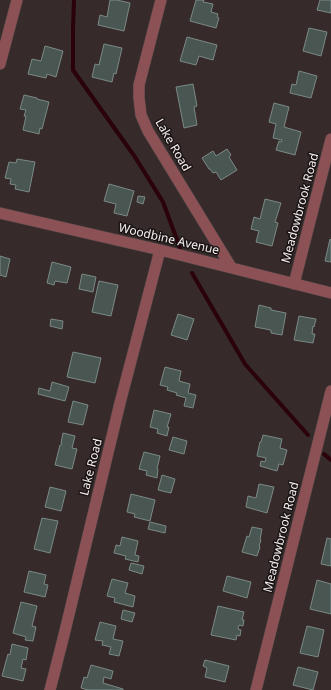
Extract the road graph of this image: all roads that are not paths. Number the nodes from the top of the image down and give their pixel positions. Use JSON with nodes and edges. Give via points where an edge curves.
{"nodes":[{"id":1,"x":17,"y":0,"type":"edge"},
{"id":2,"x":161,"y":0,"type":"edge"},
{"id":3,"x":0,"y":64,"type":"edge"},
{"id":4,"x":331,"y":140,"type":"edge"},
{"id":5,"x":0,"y":213,"type":"edge"},
{"id":6,"x":160,"y":250,"type":"junction"},
{"id":7,"x":231,"y":267,"type":"junction"},
{"id":8,"x":294,"y":284,"type":"junction"},
{"id":9,"x":331,"y":293,"type":"edge"},
{"id":10,"x":331,"y":391,"type":"edge"},
{"id":11,"x":50,"y":690,"type":"edge"},
{"id":12,"x":256,"y":690,"type":"edge"}],
"edges":[{"from":1,"to":3,"type":"street"},
{"from":2,"to":7,"type":"street","name":"Lake Road","via":[[139,85],[142,115],[148,131]]},
{"from":4,"to":8,"type":"street","name":"Meadowbrook Road"},
{"from":5,"to":6,"type":"street","name":"Woodbine Avenue"},
{"from":6,"to":7,"type":"street","name":"Woodbine Avenue"},
{"from":6,"to":11,"type":"street","name":"Lake Road"},
{"from":7,"to":8,"type":"street","name":"Woodbine Avenue"},
{"from":8,"to":9,"type":"street","name":"Woodbine Avenue"},
{"from":10,"to":12,"type":"street","name":"Meadowbrook Road"}]}
